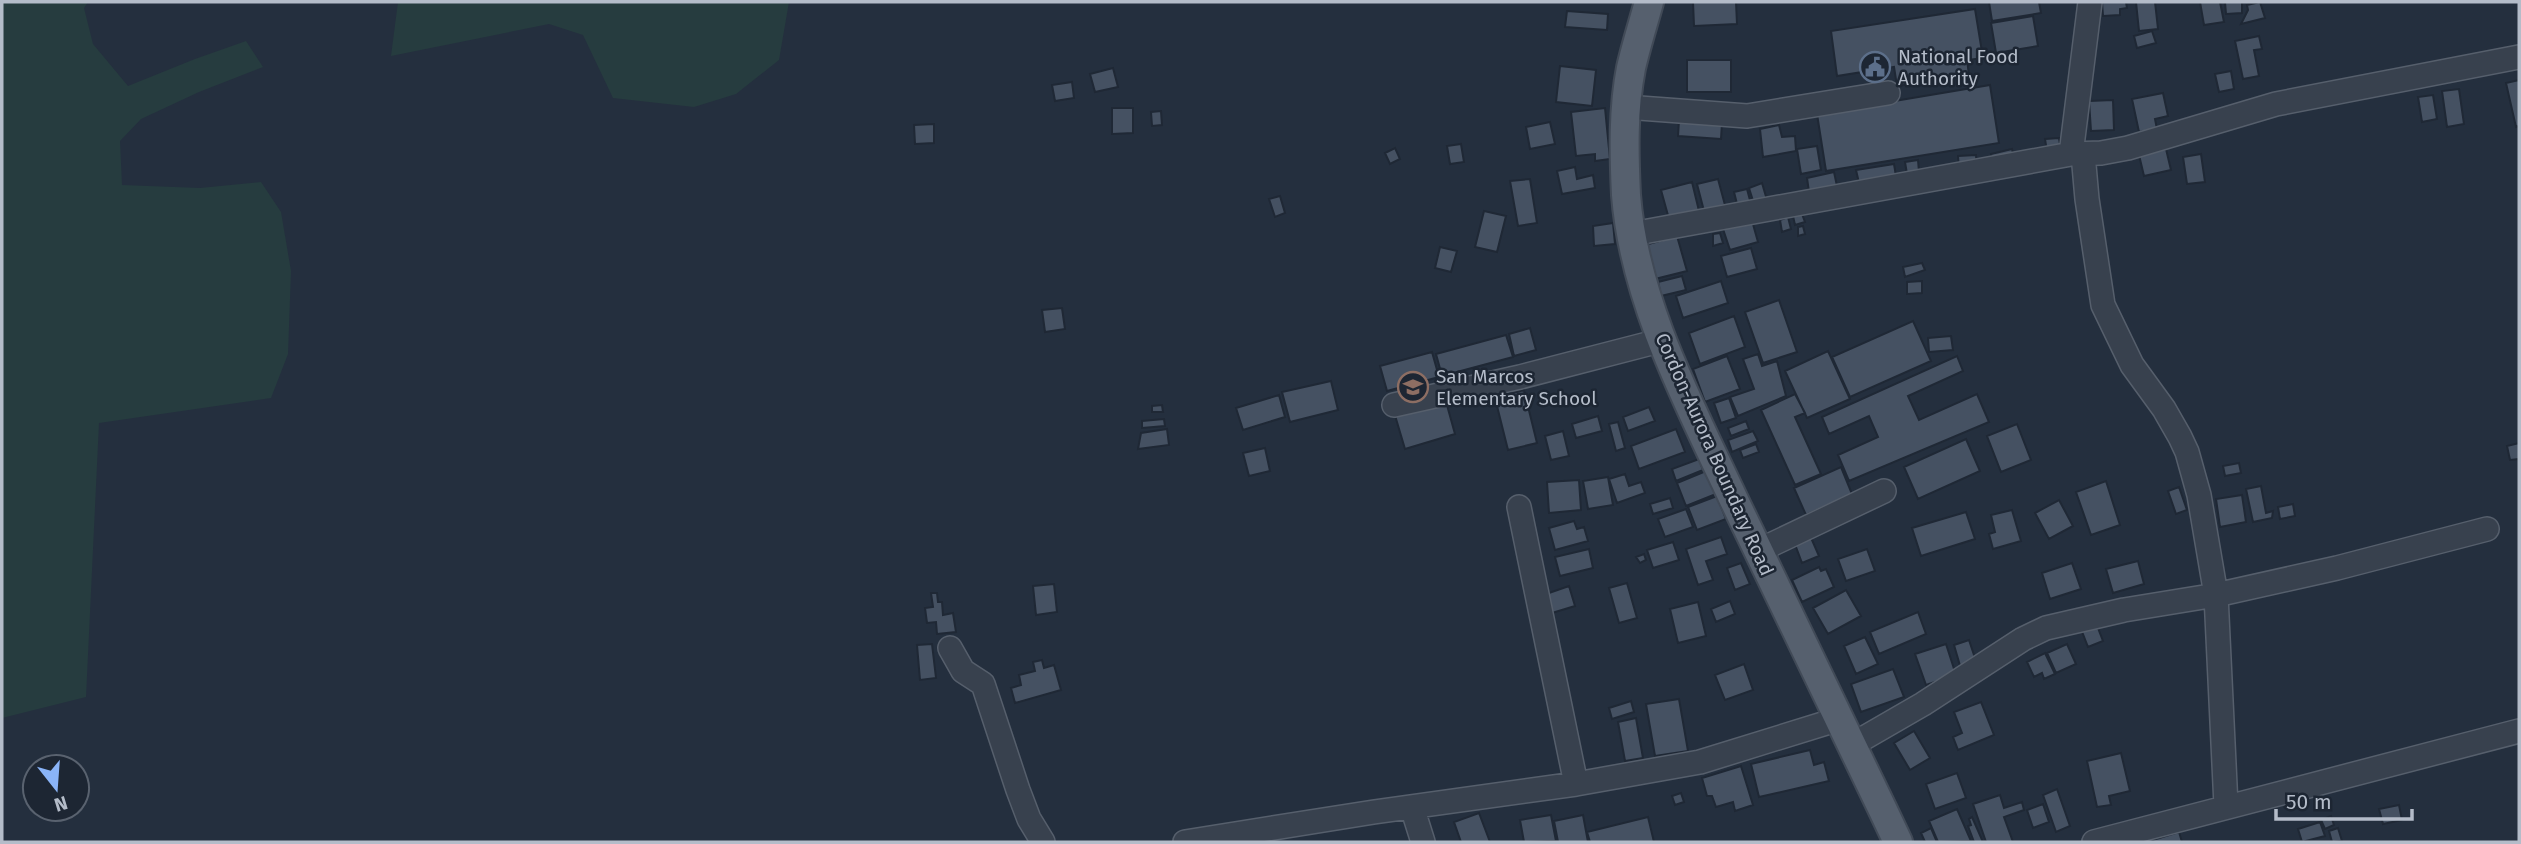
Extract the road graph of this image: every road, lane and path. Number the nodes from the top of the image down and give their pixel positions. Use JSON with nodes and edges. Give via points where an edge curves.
{"nodes":[{"id":1,"x":1649,"y":2,"type":"edge"},
{"id":2,"x":2090,"y":2,"type":"edge"},
{"id":3,"x":2519,"y":57,"type":"edge"},
{"id":4,"x":1888,"y":93,"type":"dead end"},
{"id":5,"x":1626,"y":107,"type":"junction"},
{"id":6,"x":2077,"y":154,"type":"junction"},
{"id":7,"x":1632,"y":234,"type":"junction"},
{"id":8,"x":1663,"y":341,"type":"junction"},
{"id":9,"x":1394,"y":405,"type":"dead end"},
{"id":10,"x":1884,"y":491,"type":"dead end"},
{"id":11,"x":1519,"y":507,"type":"dead end"},
{"id":12,"x":2487,"y":529,"type":"dead end"},
{"id":13,"x":1758,"y":551,"type":"junction"},
{"id":14,"x":2216,"y":595,"type":"junction"},
{"id":15,"x":950,"y":648,"type":"dead end"},
{"id":16,"x":1839,"y":719,"type":"junction"},
{"id":17,"x":2519,"y":731,"type":"edge"},
{"id":18,"x":1852,"y":745,"type":"junction"},
{"id":19,"x":1576,"y":784,"type":"junction"},
{"id":20,"x":2226,"y":806,"type":"junction"},
{"id":21,"x":1412,"y":807,"type":"junction"},
{"id":22,"x":1043,"y":842,"type":"edge"},
{"id":23,"x":1185,"y":842,"type":"edge"},
{"id":24,"x":1423,"y":842,"type":"edge"},
{"id":25,"x":1898,"y":842,"type":"edge"},
{"id":26,"x":2094,"y":842,"type":"edge"}],
"edges":[{"from":1,"to":5,"type":"main road","name":"Cordon-Aurora Boundary Road"},
{"from":2,"to":6,"type":"street"},
{"from":3,"to":6,"type":"street","via":[[2276,104],[2128,148]]},
{"from":4,"to":5,"type":"street","via":[[1747,116]]},
{"from":5,"to":7,"type":"main road","name":"Cordon-Aurora Boundary Road","via":[[1626,197]]},
{"from":6,"to":7,"type":"street"},
{"from":6,"to":14,"type":"street","via":[[2103,305],[2132,365],[2164,409],[2187,452]]},
{"from":7,"to":8,"type":"main road","name":"Cordon-Aurora Boundary Road"},
{"from":8,"to":9,"type":"street"},
{"from":8,"to":13,"type":"main road","name":"Cordon-Aurora Boundary Road"},
{"from":10,"to":13,"type":"street"},
{"from":11,"to":19,"type":"street"},
{"from":12,"to":14,"type":"street"},
{"from":13,"to":16,"type":"main road","name":"Cordon-Aurora Boundary Road"},
{"from":14,"to":18,"type":"street","via":[[2046,628]]},
{"from":14,"to":20,"type":"street"},
{"from":15,"to":22,"type":"street","via":[[963,671],[983,684],[1029,819]]},
{"from":16,"to":18,"type":"main road","name":"Cordon-Aurora Boundary Road"},
{"from":16,"to":19,"type":"street","via":[[1700,762]]},
{"from":17,"to":20,"type":"street"},
{"from":18,"to":25,"type":"main road","name":"Cordon-Aurora Boundary Road"},
{"from":19,"to":21,"type":"street"},
{"from":20,"to":26,"type":"street"},
{"from":21,"to":23,"type":"street"},
{"from":21,"to":24,"type":"street"}]}
